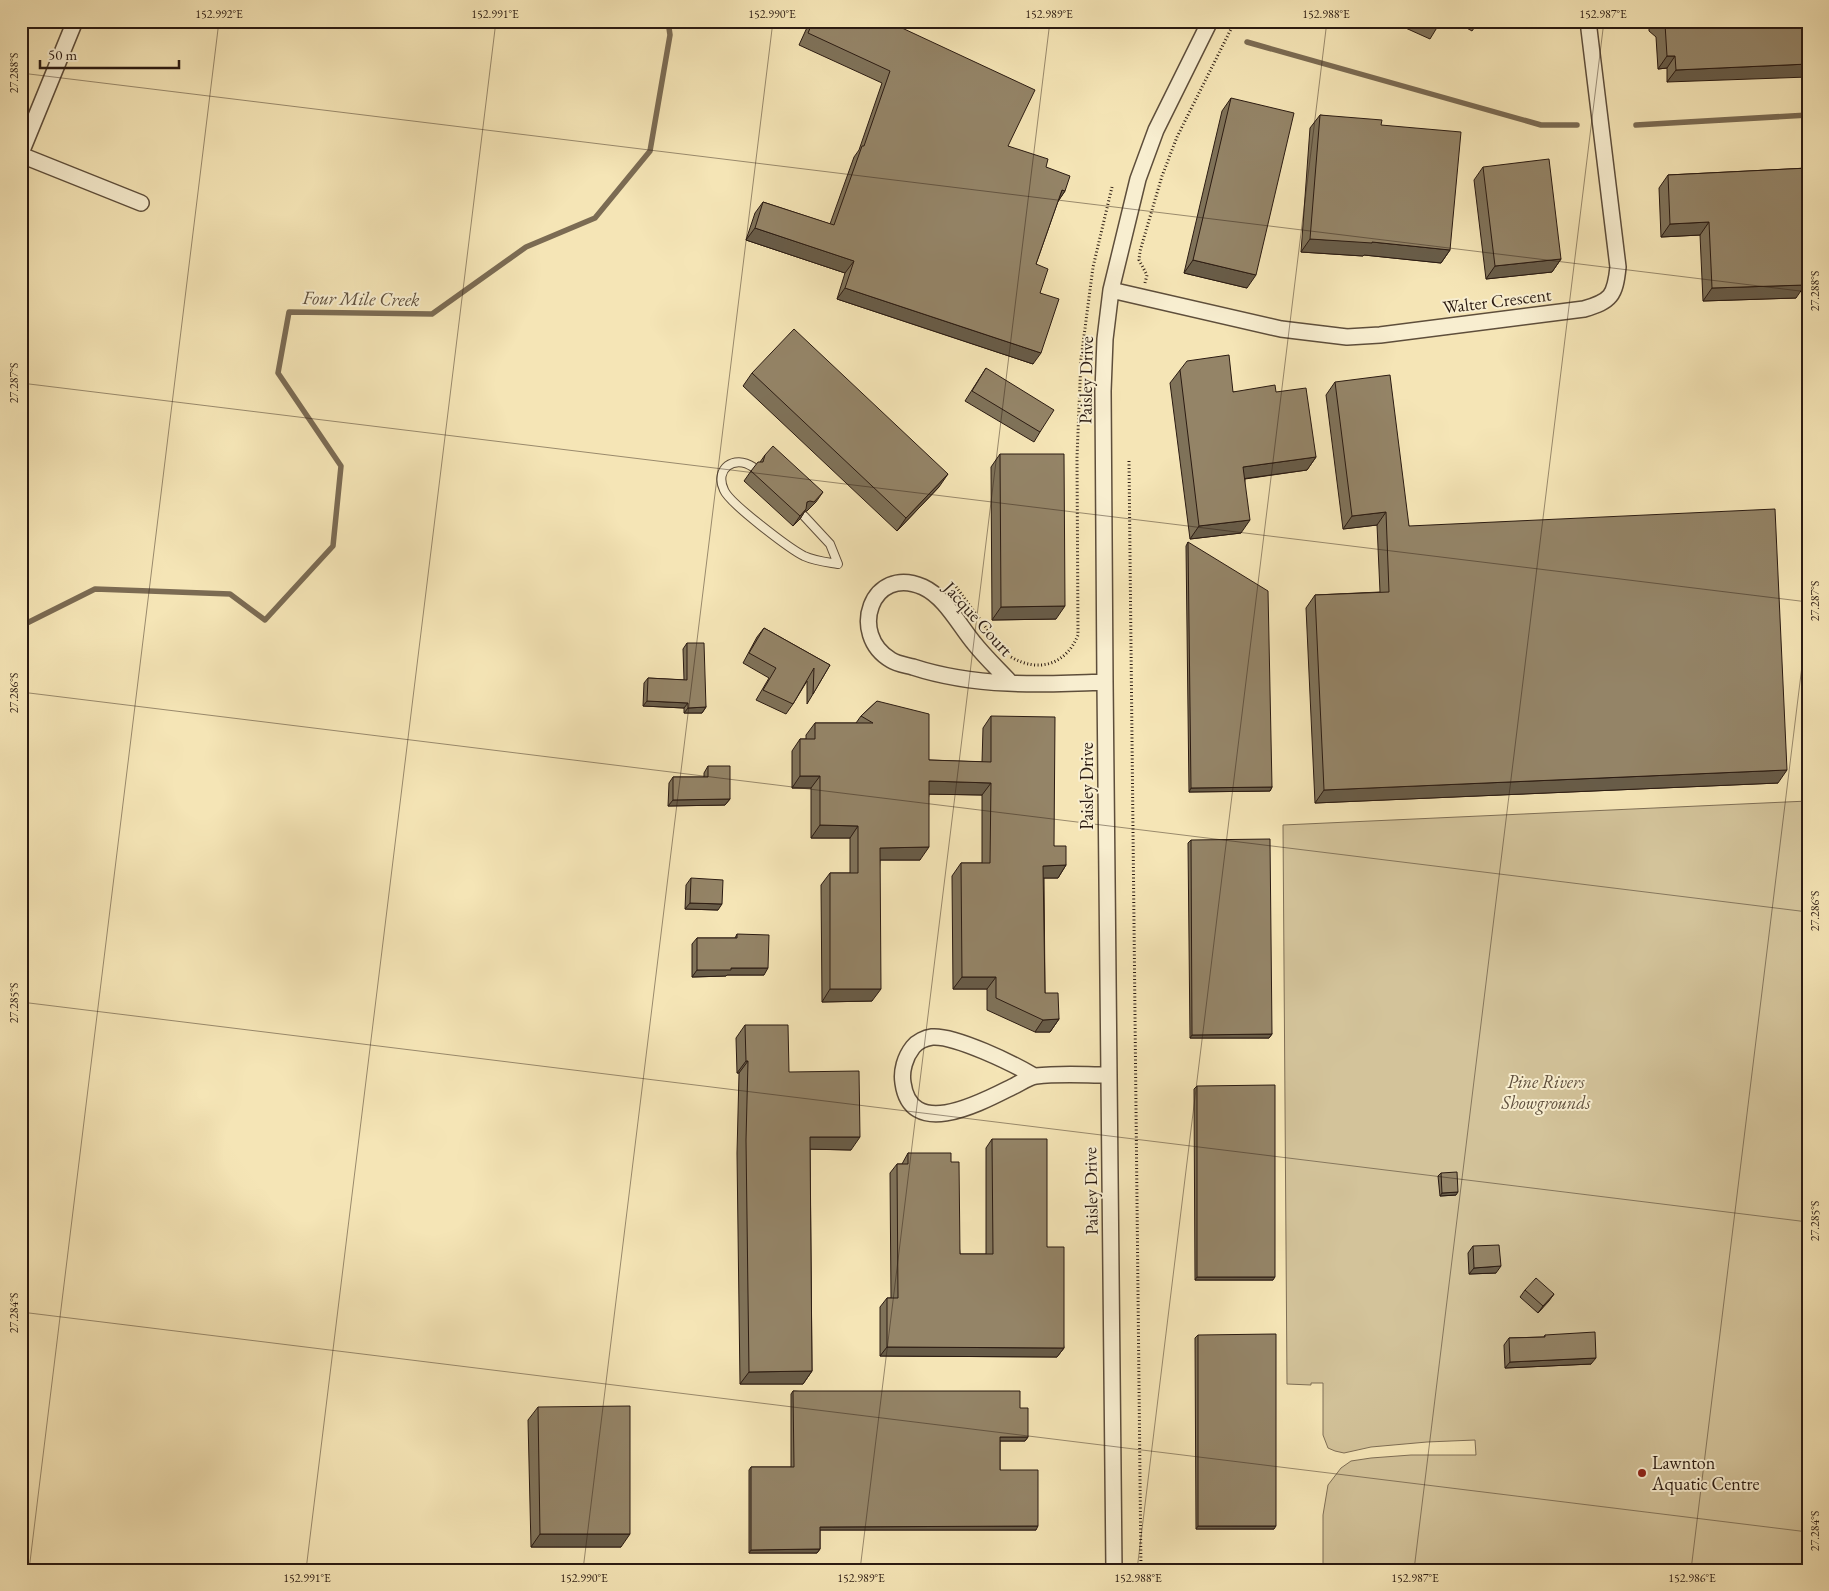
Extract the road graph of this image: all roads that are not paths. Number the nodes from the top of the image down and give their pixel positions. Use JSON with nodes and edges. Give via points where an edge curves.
{"nodes":[{"id":1,"x":75,"y":21,"type":"edge"},
{"id":2,"x":1210,"y":21,"type":"edge"},
{"id":3,"x":1588,"y":21,"type":"edge"},
{"id":4,"x":21,"y":154,"type":"edge"},
{"id":5,"x":141,"y":203,"type":"dead end"},
{"id":6,"x":1111,"y":290,"type":"junction"},
{"id":7,"x":753,"y":467,"type":"edge"},
{"id":8,"x":804,"y":516,"type":"edge"},
{"id":9,"x":1010,"y":682,"type":"junction"},
{"id":10,"x":1105,"y":682,"type":"junction"},
{"id":11,"x":1108,"y":1075,"type":"junction"},
{"id":12,"x":1034,"y":1076,"type":"junction"},
{"id":13,"x":1114,"y":1570,"type":"edge"}],
"edges":[{"from":1,"to":4,"type":"street"},
{"from":2,"to":6,"type":"street","name":"Paisley Drive","via":[[1164,112],[1138,179]]},
{"from":3,"to":6,"type":"street","name":"Walter Crescent","via":[[1618,267],[1617,282],[1611,296],[1602,304],[1584,309],[1347,337],[1281,330]]},
{"from":4,"to":5,"type":"street"},
{"from":6,"to":10,"type":"street","name":"Paisley Drive","via":[[1104,382]]},
{"from":7,"to":8,"type":"lane","via":[[739,461],[726,468],[721,482],[726,494],[779,541],[802,555],[838,564],[830,544]]},
{"from":9,"to":9,"type":"street","name":"Jacque Court","via":[[983,682],[927,672],[891,660],[876,647],[870,633],[868,617],[873,602],[892,583],[924,588],[954,615],[973,642]]},
{"from":9,"to":10,"type":"street","name":"Jacque Court"},
{"from":10,"to":11,"type":"street","name":"Paisley Drive"},
{"from":11,"to":12,"type":"street"},
{"from":11,"to":13,"type":"street","name":"Paisley Drive"},
{"from":12,"to":12,"type":"street","via":[[960,1110],[931,1115],[912,1106],[902,1082],[902,1070],[913,1046],[934,1037],[956,1041],[1012,1063]]}]}
